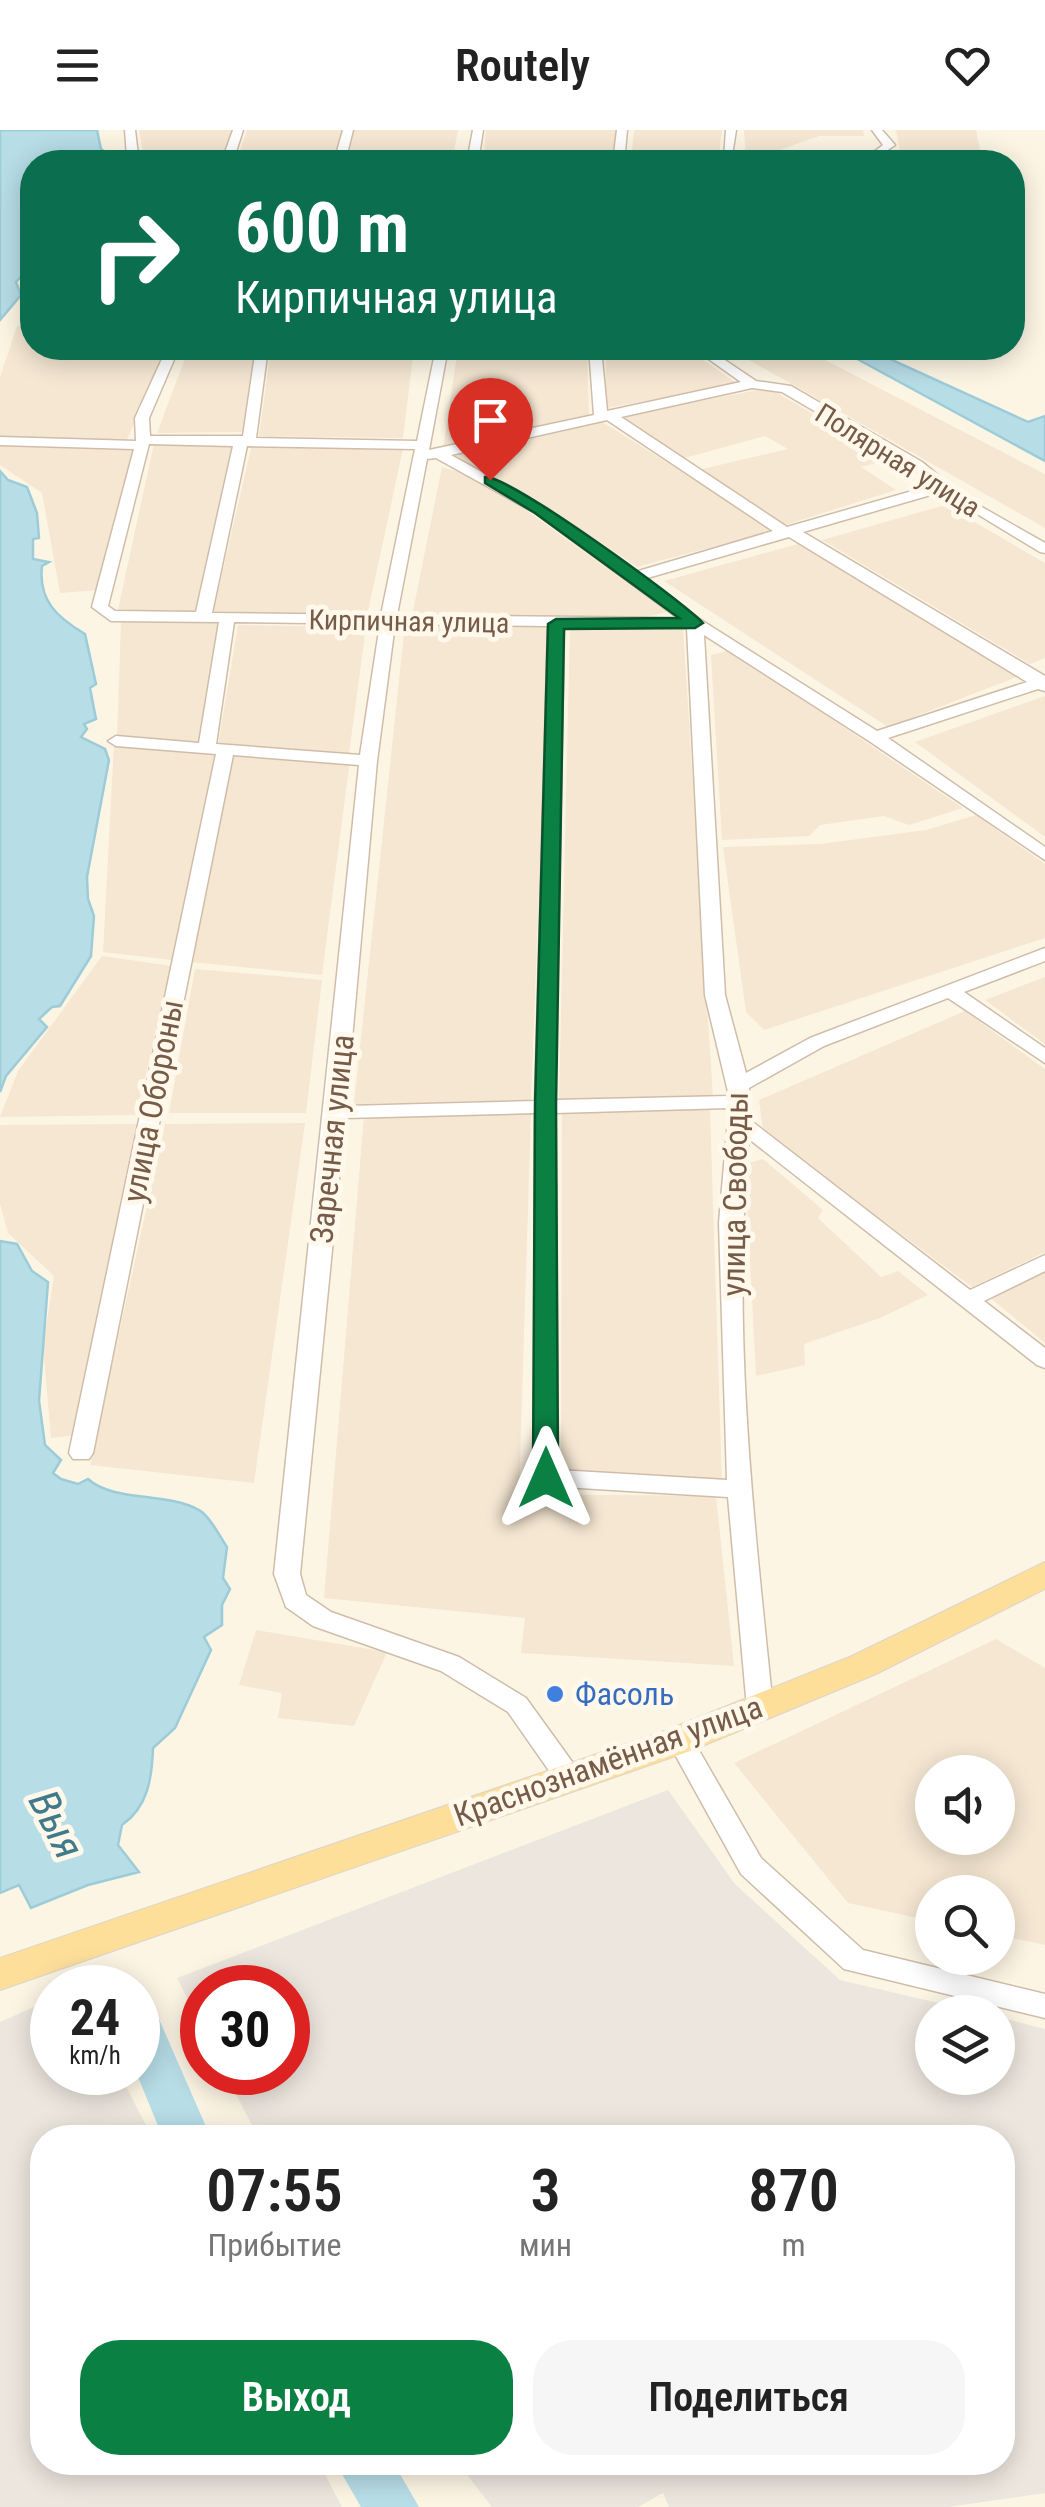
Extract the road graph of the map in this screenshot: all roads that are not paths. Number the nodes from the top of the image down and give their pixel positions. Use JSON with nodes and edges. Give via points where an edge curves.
{"nodes":[{"id":1,"x":876,"y":130,"type":"edge"},
{"id":2,"x":883,"y":150,"type":"edge"},
{"id":3,"x":168,"y":360,"type":"edge"},
{"id":4,"x":260,"y":360,"type":"edge"},
{"id":5,"x":440,"y":360,"type":"edge"},
{"id":6,"x":597,"y":360,"type":"edge"},
{"id":7,"x":717,"y":360,"type":"edge"},
{"id":8,"x":752,"y":384,"type":"junction"},
{"id":9,"x":605,"y":416,"type":"junction"},
{"id":10,"x":245,"y":440,"type":"junction"},
{"id":11,"x":0,"y":441,"type":"edge"},
{"id":12,"x":142,"y":442,"type":"junction"},
{"id":13,"x":427,"y":451,"type":"junction"},
{"id":14,"x":941,"y":487,"type":"junction"},
{"id":15,"x":789,"y":533,"type":"junction"},
{"id":16,"x":1045,"y":549,"type":"edge"},
{"id":17,"x":633,"y":577,"type":"junction"},
{"id":18,"x":203,"y":618,"type":"junction"},
{"id":19,"x":227,"y":619,"type":"junction"},
{"id":20,"x":388,"y":621,"type":"junction"},
{"id":21,"x":695,"y":623,"type":"junction"},
{"id":22,"x":556,"y":624,"type":"junction"},
{"id":23,"x":1043,"y":684,"type":"edge"},
{"id":24,"x":875,"y":737,"type":"junction"},
{"id":25,"x":116,"y":741,"type":"dead end"},
{"id":26,"x":217,"y":749,"type":"junction"},
{"id":27,"x":368,"y":761,"type":"junction"},
{"id":28,"x":1045,"y":854,"type":"edge"},
{"id":29,"x":1045,"y":954,"type":"edge"},
{"id":30,"x":950,"y":990,"type":"junction"},
{"id":31,"x":1045,"y":1057,"type":"edge"},
{"id":32,"x":740,"y":1103,"type":"junction"},
{"id":33,"x":546,"y":1105,"type":"junction"},
{"id":34,"x":335,"y":1112,"type":"junction"},
{"id":35,"x":1045,"y":1262,"type":"edge"},
{"id":36,"x":967,"y":1300,"type":"junction"},
{"id":37,"x":1045,"y":1360,"type":"edge"},
{"id":38,"x":80,"y":1453,"type":"dead end"},
{"id":39,"x":739,"y":1489,"type":"junction"},
{"id":40,"x":1045,"y":1574,"type":"edge"},
{"id":41,"x":760,"y":1708,"type":"junction"},
{"id":42,"x":680,"y":1740,"type":"junction"},
{"id":43,"x":570,"y":1777,"type":"junction"},
{"id":44,"x":0,"y":1974,"type":"edge"},
{"id":45,"x":1045,"y":2006,"type":"edge"}],
"edges":[{"from":1,"to":2,"type":"street","via":[[890,145]]},
{"from":3,"to":12,"type":"street","via":[[142,418]]},
{"from":4,"to":10,"type":"street"},
{"from":5,"to":13,"type":"street","name":"Заречная улица"},
{"from":6,"to":9,"type":"street"},
{"from":7,"to":8,"type":"street","name":"Полярная улица"},
{"from":8,"to":9,"type":"street"},
{"from":8,"to":14,"type":"street","name":"Полярная улица","via":[[786,389],[917,465]]},
{"from":9,"to":13,"type":"street"},
{"from":9,"to":15,"type":"street"},
{"from":10,"to":12,"type":"street"},
{"from":10,"to":13,"type":"street"},
{"from":10,"to":18,"type":"street"},
{"from":11,"to":12,"type":"street"},
{"from":12,"to":18,"type":"street","name":"Кирпичная улица","via":[[100,598],[104,612]]},
{"from":13,"to":17,"type":"street","via":[[540,510]]},
{"from":13,"to":20,"type":"street","name":"Заречная улица"},
{"from":14,"to":15,"type":"street"},
{"from":14,"to":16,"type":"street","name":"Полярная улица"},
{"from":15,"to":17,"type":"street"},
{"from":15,"to":23,"type":"street"},
{"from":17,"to":21,"type":"street"},
{"from":18,"to":19,"type":"street","name":"Кирпичная улица"},
{"from":19,"to":20,"type":"street","name":"Кирпичная улица"},
{"from":19,"to":26,"type":"street","name":"улица Обороны"},
{"from":20,"to":22,"type":"street","name":"Кирпичная улица"},
{"from":20,"to":27,"type":"street","name":"Заречная улица"},
{"from":21,"to":22,"type":"street","name":"Кирпичная улица"},
{"from":21,"to":24,"type":"street"},
{"from":21,"to":32,"type":"street","name":"улица Свободы","via":[[715,995]]},
{"from":22,"to":33,"type":"street"},
{"from":23,"to":24,"type":"street"},
{"from":24,"to":28,"type":"street"},
{"from":25,"to":26,"type":"street"},
{"from":26,"to":27,"type":"street"},
{"from":26,"to":38,"type":"street","name":"улица Обороны"},
{"from":27,"to":34,"type":"street","name":"Заречная улица"},
{"from":29,"to":30,"type":"street"},
{"from":30,"to":31,"type":"street"},
{"from":30,"to":32,"type":"street","via":[[818,1042]]},
{"from":32,"to":33,"type":"street"},
{"from":32,"to":36,"type":"street"},
{"from":32,"to":39,"type":"street","name":"улица Свободы","via":[[730,1223]]},
{"from":33,"to":34,"type":"street"},
{"from":33,"to":39,"type":"street","via":[[546,1478]]},
{"from":34,"to":43,"type":"street","name":"Заречная улица","via":[[290,1529],[287,1574],[295,1600],[322,1619],[450,1664],[487,1684],[536,1726]]},
{"from":35,"to":36,"type":"street"},
{"from":36,"to":37,"type":"street"},
{"from":39,"to":41,"type":"street","name":"улица Свободы"},
{"from":40,"to":41,"type":"main road","name":"Краснознамённая улица","via":[[864,1665]]},
{"from":41,"to":42,"type":"main road","name":"Краснознамённая улица"},
{"from":42,"to":43,"type":"main road","name":"Краснознамённая улица"},
{"from":42,"to":45,"type":"street","via":[[751,1866],[854,1960]]},
{"from":43,"to":44,"type":"main road","name":"Краснознамённая улица"}]}
